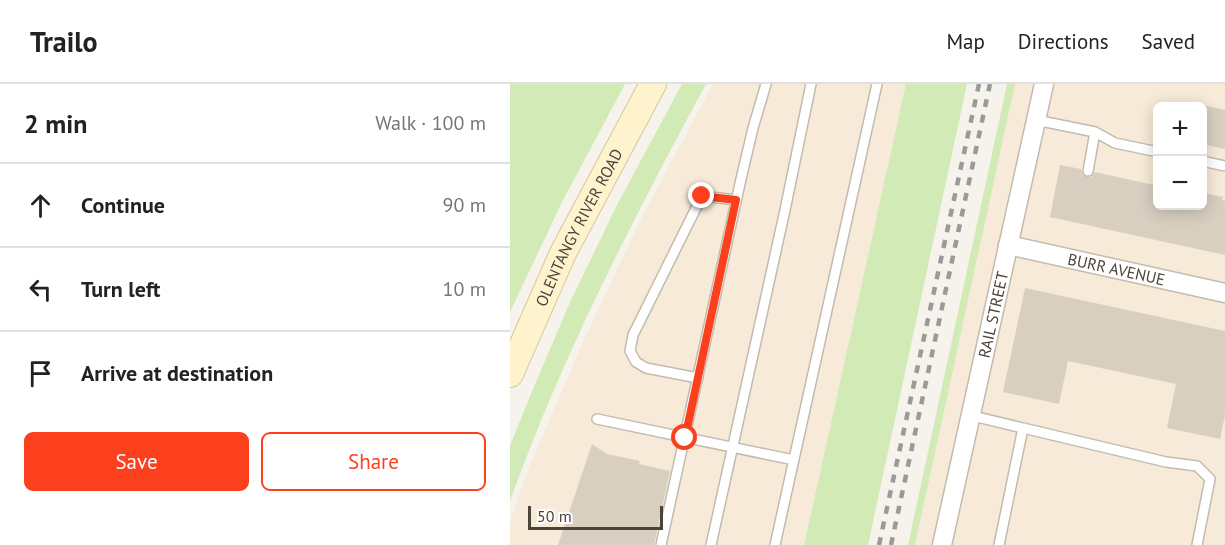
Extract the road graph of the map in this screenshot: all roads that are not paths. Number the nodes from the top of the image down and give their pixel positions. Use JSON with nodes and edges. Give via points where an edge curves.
{"nodes":[{"id":1,"x":652,"y":84,"type":"edge"},
{"id":2,"x":766,"y":84,"type":"edge"},
{"id":3,"x":811,"y":84,"type":"edge"},
{"id":4,"x":876,"y":84,"type":"edge"},
{"id":5,"x":1044,"y":84,"type":"edge"},
{"id":6,"x":1036,"y":120,"type":"junction"},
{"id":7,"x":1095,"y":132,"type":"junction"},
{"id":8,"x":1153,"y":151,"type":"edge"},
{"id":9,"x":1207,"y":162,"type":"edge"},
{"id":10,"x":1225,"y":165,"type":"edge"},
{"id":11,"x":1088,"y":171,"type":"dead end"},
{"id":12,"x":736,"y":200,"type":"junction"},
{"id":13,"x":1008,"y":244,"type":"junction"},
{"id":14,"x":1225,"y":293,"type":"edge"},
{"id":15,"x":510,"y":374,"type":"edge"},
{"id":16,"x":698,"y":378,"type":"junction"},
{"id":17,"x":969,"y":415,"type":"junction"},
{"id":18,"x":597,"y":419,"type":"dead end"},
{"id":19,"x":1023,"y":428,"type":"junction"},
{"id":20,"x":685,"y":438,"type":"junction"},
{"id":21,"x":732,"y":448,"type":"junction"},
{"id":22,"x":794,"y":460,"type":"junction"},
{"id":23,"x":661,"y":545,"type":"edge"},
{"id":24,"x":711,"y":545,"type":"edge"},
{"id":25,"x":775,"y":545,"type":"edge"},
{"id":26,"x":942,"y":545,"type":"edge"},
{"id":27,"x":999,"y":545,"type":"edge"},
{"id":28,"x":1197,"y":545,"type":"edge"}],
"edges":[{"from":1,"to":15,"type":"main road","name":"OLENTANGY RIVER ROAD","via":[[563,253]]},
{"from":2,"to":12,"type":"lane"},
{"from":3,"to":21,"type":"lane"},
{"from":4,"to":22,"type":"lane"},
{"from":5,"to":6,"type":"street","name":"RAIL STREET"},
{"from":6,"to":7,"type":"lane"},
{"from":6,"to":13,"type":"street","name":"RAIL STREET"},
{"from":7,"to":8,"type":"lane","via":[[1115,143]]},
{"from":7,"to":11,"type":"lane"},
{"from":9,"to":10,"type":"lane"},
{"from":12,"to":16,"type":"lane"},
{"from":12,"to":16,"type":"lane","via":[[702,196],[633,335],[630,351],[636,362],[646,368]]},
{"from":13,"to":14,"type":"street","name":"BURR AVENUE"},
{"from":13,"to":17,"type":"street","name":"RAIL STREET"},
{"from":16,"to":20,"type":"lane"},
{"from":17,"to":19,"type":"lane"},
{"from":17,"to":26,"type":"street","name":"RAIL STREET"},
{"from":18,"to":20,"type":"lane"},
{"from":19,"to":27,"type":"lane"},
{"from":19,"to":28,"type":"lane","via":[[1197,466],[1210,479]]},
{"from":20,"to":21,"type":"lane"},
{"from":20,"to":23,"type":"lane"},
{"from":21,"to":22,"type":"lane"},
{"from":21,"to":24,"type":"lane"},
{"from":22,"to":25,"type":"lane"}]}
